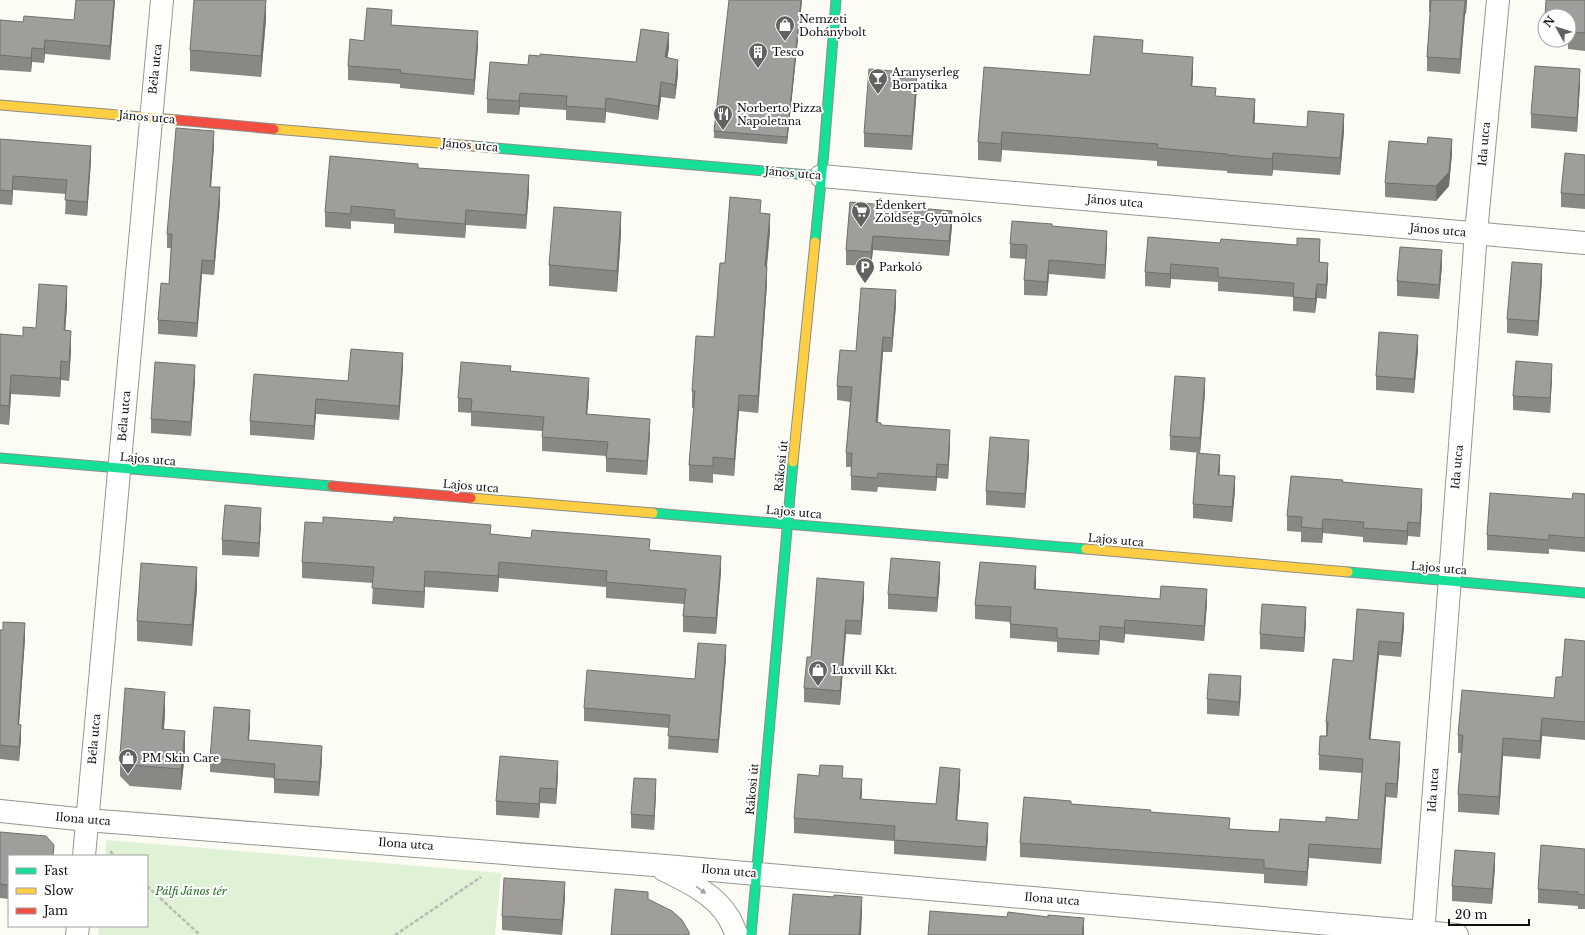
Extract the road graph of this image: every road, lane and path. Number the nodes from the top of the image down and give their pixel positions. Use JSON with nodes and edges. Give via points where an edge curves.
{"nodes":[{"id":1,"x":162,"y":0,"type":"edge"},
{"id":2,"x":836,"y":0,"type":"edge"},
{"id":3,"x":1498,"y":0,"type":"edge"},
{"id":4,"x":0,"y":105,"type":"edge"},
{"id":5,"x":150,"y":117,"type":"junction"},
{"id":6,"x":821,"y":176,"type":"junction"},
{"id":7,"x":1476,"y":233,"type":"junction"},
{"id":8,"x":1585,"y":243,"type":"edge"},
{"id":9,"x":0,"y":458,"type":"edge"},
{"id":10,"x":120,"y":468,"type":"junction"},
{"id":11,"x":787,"y":524,"type":"junction"},
{"id":12,"x":1448,"y":581,"type":"junction"},
{"id":13,"x":1585,"y":593,"type":"edge"},
{"id":14,"x":0,"y":811,"type":"edge"},
{"id":15,"x":87,"y":820,"type":"junction"},
{"id":16,"x":493,"y":851,"type":"junction"},
{"id":17,"x":84,"y":855,"type":"edge"},
{"id":18,"x":654,"y":864,"type":"junction"},
{"id":19,"x":756,"y":873,"type":"junction"},
{"id":20,"x":148,"y":887,"type":"edge"},
{"id":21,"x":1423,"y":934,"type":"edge"},
{"id":22,"x":200,"y":935,"type":"edge"},
{"id":23,"x":395,"y":935,"type":"edge"},
{"id":24,"x":737,"y":935,"type":"edge"},
{"id":25,"x":751,"y":935,"type":"edge"},
{"id":26,"x":1457,"y":935,"type":"edge"}],
"edges":[{"from":1,"to":5,"type":"street","name":"Béla utca"},
{"from":2,"to":6,"type":"street","name":"Rákosi út"},
{"from":3,"to":7,"type":"street","name":"Ida utca"},
{"from":4,"to":5,"type":"street","name":"János utca"},
{"from":5,"to":6,"type":"street","name":"János utca"},
{"from":5,"to":10,"type":"street","name":"Béla utca"},
{"from":6,"to":7,"type":"street","name":"János utca"},
{"from":6,"to":11,"type":"street","name":"Rákosi út"},
{"from":7,"to":8,"type":"street","name":"János utca"},
{"from":7,"to":12,"type":"street","name":"Ida utca"},
{"from":9,"to":10,"type":"street","name":"Lajos utca"},
{"from":10,"to":11,"type":"street","name":"Lajos utca"},
{"from":10,"to":15,"type":"street","name":"Béla utca"},
{"from":11,"to":12,"type":"street","name":"Lajos utca"},
{"from":11,"to":19,"type":"street","name":"Rákosi út"},
{"from":12,"to":13,"type":"street","name":"Lajos utca"},
{"from":12,"to":21,"type":"street","name":"Ida utca"},
{"from":14,"to":15,"type":"street","name":"Ilona utca"},
{"from":15,"to":16,"type":"street","name":"Ilona utca"},
{"from":15,"to":17,"type":"street","name":"Béla utca"},
{"from":16,"to":18,"type":"street","name":"Ilona utca"},
{"from":16,"to":23,"type":"path","via":[[490,870]]},
{"from":18,"to":19,"type":"street","name":"Ilona utca"},
{"from":18,"to":24,"type":"street","one_way":true,"via":[[690,882],[711,898],[728,917]]},
{"from":19,"to":21,"type":"street","name":"Ilona utca"},
{"from":19,"to":25,"type":"street","name":"Rákosi út"},
{"from":20,"to":22,"type":"path"},
{"from":21,"to":26,"type":"street","name":"Ilona utca"}]}
